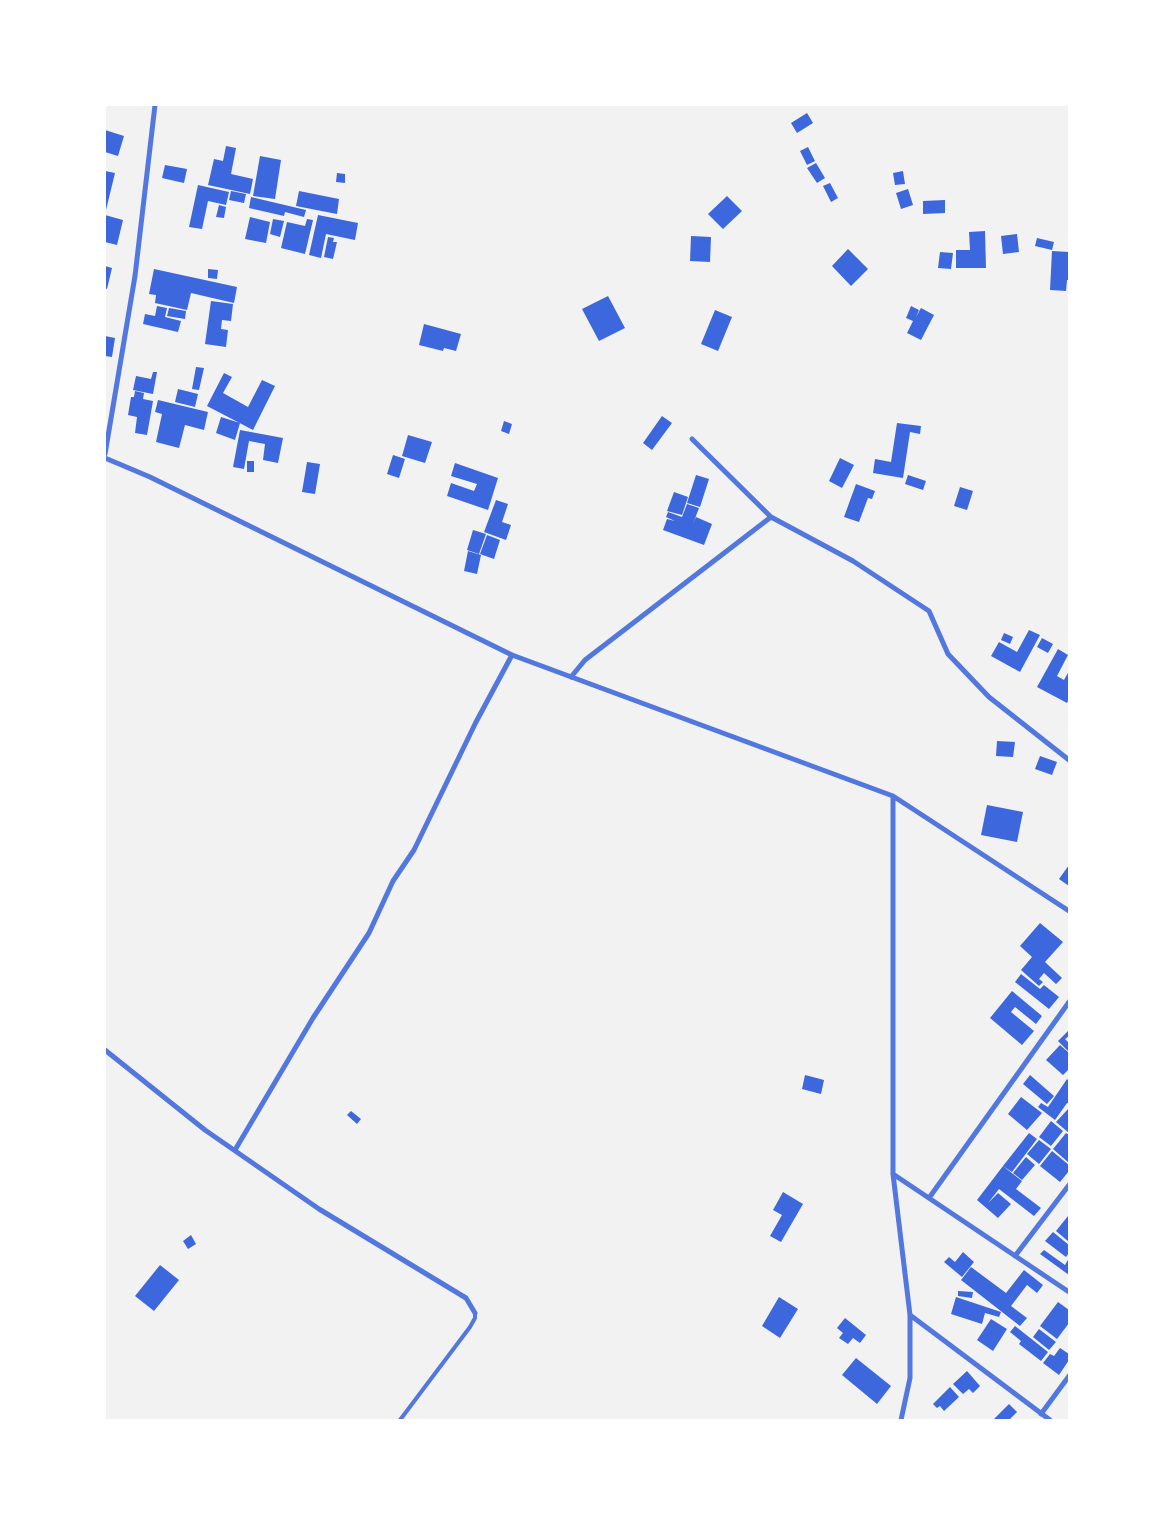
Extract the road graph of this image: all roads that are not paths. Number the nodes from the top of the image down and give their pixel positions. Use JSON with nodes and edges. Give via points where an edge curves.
{"nodes":[{"id":1,"x":154,"y":105,"type":"edge"},
{"id":2,"x":692,"y":439,"type":"dead end"},
{"id":3,"x":105,"y":456,"type":"edge"},
{"id":4,"x":771,"y":517,"type":"junction"},
{"id":5,"x":512,"y":655,"type":"junction"},
{"id":6,"x":572,"y":678,"type":"junction"},
{"id":7,"x":1069,"y":760,"type":"edge"},
{"id":8,"x":893,"y":796,"type":"junction"},
{"id":9,"x":1069,"y":911,"type":"edge"},
{"id":10,"x":1069,"y":1002,"type":"edge"},
{"id":11,"x":105,"y":1050,"type":"edge"},
{"id":12,"x":235,"y":1150,"type":"junction"},
{"id":13,"x":893,"y":1174,"type":"junction"},
{"id":14,"x":1069,"y":1185,"type":"edge"},
{"id":15,"x":929,"y":1198,"type":"junction"},
{"id":16,"x":1015,"y":1256,"type":"junction"},
{"id":17,"x":1069,"y":1292,"type":"edge"},
{"id":18,"x":475,"y":1312,"type":"joint"},
{"id":19,"x":910,"y":1315,"type":"junction"},
{"id":20,"x":1069,"y":1376,"type":"edge"},
{"id":21,"x":1041,"y":1414,"type":"junction"},
{"id":22,"x":400,"y":1420,"type":"edge"},
{"id":23,"x":901,"y":1420,"type":"edge"},
{"id":24,"x":1050,"y":1420,"type":"edge"}],
"edges":[{"from":1,"to":3,"type":"street","via":[[135,276]]},
{"from":2,"to":4,"type":"street"},
{"from":3,"to":5,"type":"street"},
{"from":4,"to":6,"type":"street","via":[[584,660]]},
{"from":4,"to":7,"type":"street","via":[[853,561],[929,611],[948,654],[989,697]]},
{"from":5,"to":6,"type":"street"},
{"from":5,"to":12,"type":"street","via":[[414,850],[393,881],[370,932],[312,1018]]},
{"from":6,"to":8,"type":"street"},
{"from":8,"to":9,"type":"street"},
{"from":8,"to":13,"type":"street"},
{"from":10,"to":15,"type":"street"},
{"from":11,"to":12,"type":"street"},
{"from":12,"to":18,"type":"street","via":[[319,1209],[466,1298]]},
{"from":13,"to":15,"type":"street"},
{"from":13,"to":19,"type":"street"},
{"from":14,"to":16,"type":"street"},
{"from":15,"to":16,"type":"street"},
{"from":16,"to":17,"type":"street"},
{"from":18,"to":22,"type":"lane","via":[[470,1327]]},
{"from":19,"to":21,"type":"street"},
{"from":19,"to":23,"type":"street","via":[[910,1378]]},
{"from":20,"to":21,"type":"street"},
{"from":21,"to":24,"type":"street"}]}
